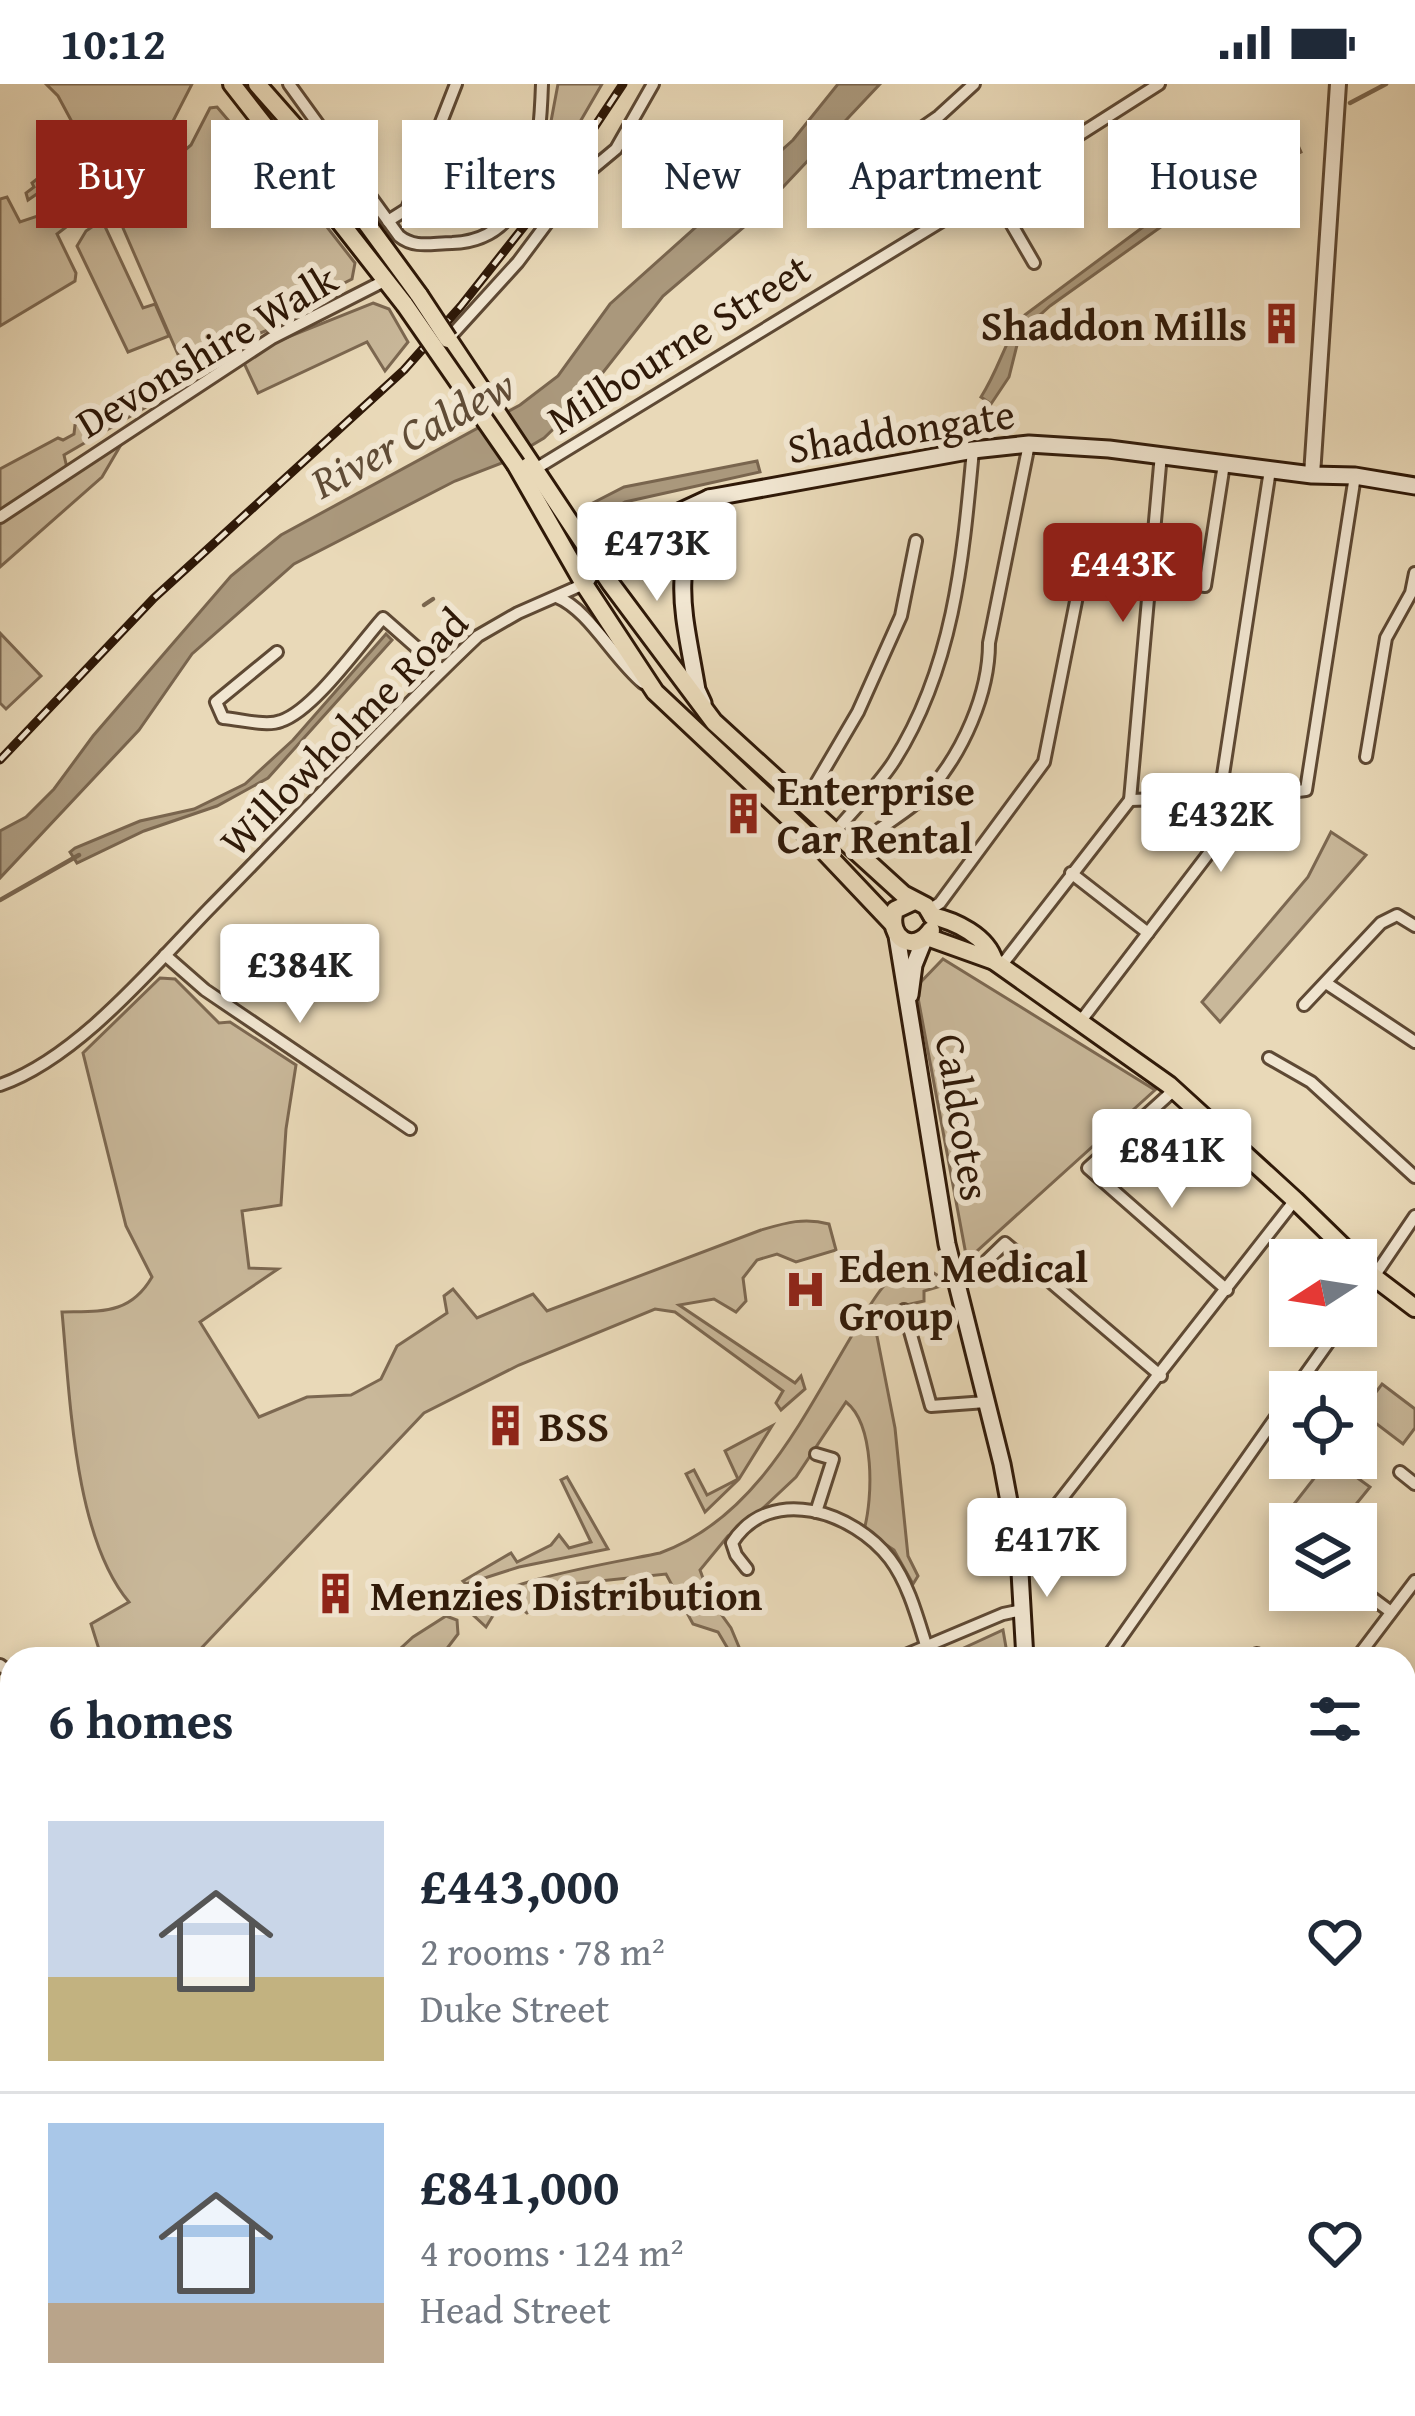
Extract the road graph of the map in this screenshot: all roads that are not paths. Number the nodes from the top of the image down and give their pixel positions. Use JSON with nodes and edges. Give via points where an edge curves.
{"nodes":[{"id":1,"x":232,"y":84,"type":"edge"},
{"id":2,"x":257,"y":84,"type":"edge"},
{"id":3,"x":289,"y":84,"type":"edge"},
{"id":4,"x":456,"y":84,"type":"edge"},
{"id":5,"x":542,"y":84,"type":"edge"},
{"id":6,"x":653,"y":84,"type":"edge"},
{"id":7,"x":974,"y":84,"type":"edge"},
{"id":8,"x":1160,"y":84,"type":"edge"},
{"id":9,"x":1338,"y":84,"type":"edge"},
{"id":10,"x":933,"y":120,"type":"edge"},
{"id":11,"x":1084,"y":132,"type":"edge"},
{"id":12,"x":388,"y":221,"type":"junction"},
{"id":13,"x":928,"y":228,"type":"edge"},
{"id":14,"x":1013,"y":228,"type":"edge"},
{"id":15,"x":1034,"y":262,"type":"dead end"},
{"id":16,"x":386,"y":280,"type":"junction"},
{"id":17,"x":412,"y":300,"type":"junction"},
{"id":18,"x":448,"y":339,"type":"junction"},
{"id":19,"x":1029,"y":444,"type":"junction"},
{"id":20,"x":974,"y":450,"type":"junction"},
{"id":21,"x":1161,"y":454,"type":"junction"},
{"id":22,"x":526,"y":462,"type":"junction"},
{"id":23,"x":1224,"y":464,"type":"junction"},
{"id":24,"x":1270,"y":470,"type":"junction"},
{"id":25,"x":1312,"y":476,"type":"junction"},
{"id":26,"x":1354,"y":476,"type":"junction"},
{"id":27,"x":1415,"y":487,"type":"edge"},
{"id":28,"x":709,"y":498,"type":"junction"},
{"id":29,"x":0,"y":517,"type":"edge"},
{"id":30,"x":916,"y":542,"type":"dead end"},
{"id":31,"x":597,"y":564,"type":"junction"},
{"id":32,"x":1415,"y":573,"type":"edge"},
{"id":33,"x":1151,"y":579,"type":"junction"},
{"id":34,"x":584,"y":584,"type":"junction"},
{"id":35,"x":1079,"y":586,"type":"dead end"},
{"id":36,"x":1413,"y":594,"type":"edge"},
{"id":37,"x":557,"y":597,"type":"junction"},
{"id":38,"x":277,"y":652,"type":"dead end"},
{"id":39,"x":442,"y":670,"type":"junction"},
{"id":40,"x":655,"y":692,"type":"junction"},
{"id":41,"x":708,"y":714,"type":"junction"},
{"id":42,"x":1366,"y":757,"type":"dead end"},
{"id":43,"x":1130,"y":800,"type":"junction"},
{"id":44,"x":804,"y":804,"type":"junction"},
{"id":45,"x":835,"y":832,"type":"junction"},
{"id":46,"x":854,"y":850,"type":"junction"},
{"id":47,"x":1071,"y":873,"type":"junction"},
{"id":48,"x":924,"y":909,"type":"junction"},
{"id":49,"x":1415,"y":926,"type":"edge"},
{"id":50,"x":894,"y":929,"type":"junction"},
{"id":51,"x":1148,"y":933,"type":"junction"},
{"id":52,"x":925,"y":939,"type":"junction"},
{"id":53,"x":165,"y":955,"type":"junction"},
{"id":54,"x":998,"y":964,"type":"junction"},
{"id":55,"x":1326,"y":983,"type":"junction"},
{"id":56,"x":909,"y":1002,"type":"junction"},
{"id":57,"x":1304,"y":1005,"type":"dead end"},
{"id":58,"x":1080,"y":1022,"type":"junction"},
{"id":59,"x":1415,"y":1042,"type":"edge"},
{"id":60,"x":1269,"y":1058,"type":"dead end"},
{"id":61,"x":0,"y":1085,"type":"edge"},
{"id":62,"x":1174,"y":1090,"type":"junction"},
{"id":63,"x":410,"y":1129,"type":"dead end"},
{"id":64,"x":1415,"y":1178,"type":"edge"},
{"id":65,"x":1295,"y":1200,"type":"junction"},
{"id":66,"x":1415,"y":1216,"type":"edge"},
{"id":67,"x":1335,"y":1239,"type":"edge"},
{"id":68,"x":1377,"y":1273,"type":"edge"},
{"id":69,"x":1377,"y":1279,"type":"edge"},
{"id":70,"x":955,"y":1281,"type":"junction"},
{"id":71,"x":1227,"y":1290,"type":"junction"},
{"id":72,"x":1415,"y":1308,"type":"edge"},
{"id":73,"x":904,"y":1310,"type":"dead end"},
{"id":74,"x":1161,"y":1376,"type":"junction"},
{"id":75,"x":986,"y":1402,"type":"junction"},
{"id":76,"x":1269,"y":1428,"type":"edge"},
{"id":77,"x":816,"y":1454,"type":"dead end"},
{"id":78,"x":1400,"y":1472,"type":"dead end"},
{"id":79,"x":1415,"y":1484,"type":"edge"},
{"id":80,"x":816,"y":1512,"type":"junction"},
{"id":81,"x":1018,"y":1549,"type":"junction"},
{"id":82,"x":747,"y":1569,"type":"dead end"},
{"id":83,"x":1415,"y":1581,"type":"edge"},
{"id":84,"x":1377,"y":1602,"type":"edge"},
{"id":85,"x":1022,"y":1610,"type":"junction"},
{"id":86,"x":1391,"y":1612,"type":"junction"},
{"id":87,"x":926,"y":1645,"type":"junction"},
{"id":88,"x":922,"y":1647,"type":"edge"},
{"id":89,"x":1024,"y":1647,"type":"edge"},
{"id":90,"x":1114,"y":1647,"type":"edge"},
{"id":91,"x":1365,"y":1647,"type":"edge"}],
"edges":[{"from":1,"to":16,"type":"main road"},
{"from":2,"to":17,"type":"main road","via":[[302,136]]},
{"from":3,"to":12,"type":"street"},
{"from":4,"to":12,"type":"street","via":[[406,208]]},
{"from":5,"to":12,"type":"street","via":[[532,181],[505,220],[485,237],[440,243],[407,242]]},
{"from":6,"to":18,"type":"street","via":[[616,148],[580,179]]},
{"from":7,"to":10,"type":"street"},
{"from":8,"to":11,"type":"street","name":"Milbourne Street"},
{"from":9,"to":25,"type":"street"},
{"from":13,"to":22,"type":"street","name":"Milbourne Street"},
{"from":14,"to":15,"type":"street"},
{"from":16,"to":17,"type":"main road"},
{"from":16,"to":29,"type":"street","name":"Devonshire Walk","via":[[272,338]]},
{"from":17,"to":18,"type":"main road","bridge":true},
{"from":17,"to":22,"type":"main road","bridge":true},
{"from":18,"to":22,"type":"main road"},
{"from":19,"to":20,"type":"main road","name":"Shaddongate"},
{"from":19,"to":21,"type":"main road","name":"Shaddongate"},
{"from":19,"to":46,"type":"street","via":[[989,671],[963,742],[927,793]]},
{"from":20,"to":28,"type":"main road","name":"Shaddongate"},
{"from":20,"to":45,"type":"street","via":[[959,593],[934,680],[894,762]]},
{"from":21,"to":23,"type":"main road","name":"Shaddongate"},
{"from":21,"to":33,"type":"street"},
{"from":22,"to":31,"type":"main road"},
{"from":22,"to":34,"type":"main road"},
{"from":23,"to":24,"type":"main road","name":"Shaddongate"},
{"from":23,"to":33,"type":"street","via":[[1205,586]]},
{"from":24,"to":25,"type":"main road","name":"Shaddongate"},
{"from":24,"to":26,"type":"street","via":[[1221,788],[1240,798],[1306,790]]},
{"from":25,"to":26,"type":"main road","name":"Shaddongate"},
{"from":26,"to":27,"type":"main road","name":"Shaddongate"},
{"from":28,"to":31,"type":"main road","name":"Shaddongate","via":[[651,525],[619,529]]},
{"from":28,"to":41,"type":"main road","via":[[680,588]]},
{"from":30,"to":44,"type":"street","via":[[902,616],[859,712]]},
{"from":31,"to":34,"type":"main road"},
{"from":31,"to":41,"type":"main road"},
{"from":32,"to":36,"type":"street"},
{"from":33,"to":43,"type":"street"},
{"from":34,"to":37,"type":"street","name":"Willowholme Road"},
{"from":34,"to":40,"type":"main road"},
{"from":35,"to":48,"type":"street","via":[[1044,762],[940,903]]},
{"from":36,"to":42,"type":"street","via":[[1386,638]]},
{"from":37,"to":39,"type":"street","name":"Willowholme Road","via":[[478,636]]},
{"from":37,"to":40,"type":"street","via":[[584,614],[619,663]]},
{"from":38,"to":39,"type":"street","via":[[216,702],[224,718],[286,719],[383,618]]},
{"from":39,"to":53,"type":"street","name":"Willowholme Road"},
{"from":40,"to":50,"type":"main road","via":[[821,848]]},
{"from":41,"to":44,"type":"main road"},
{"from":43,"to":47,"type":"street"},
{"from":43,"to":51,"type":"street","via":[[1194,798],[1221,813],[1209,854]]},
{"from":44,"to":45,"type":"main road"},
{"from":45,"to":46,"type":"main road"},
{"from":46,"to":48,"type":"main road"},
{"from":47,"to":51,"type":"street"},
{"from":47,"to":54,"type":"street"},
{"from":48,"to":50,"type":"main road","via":[[900,906]]},
{"from":48,"to":52,"type":"main road","via":[[933,927]]},
{"from":48,"to":54,"type":"main road","via":[[978,938]]},
{"from":49,"to":55,"type":"street","via":[[1397,915],[1381,923]]},
{"from":50,"to":52,"type":"main road","via":[[913,943]]},
{"from":50,"to":56,"type":"main road","name":"Caldcotes"},
{"from":51,"to":58,"type":"street"},
{"from":52,"to":54,"type":"main road"},
{"from":52,"to":56,"type":"main road","name":"Caldcotes"},
{"from":53,"to":61,"type":"street","name":"Willowholme Road","via":[[64,1052]]},
{"from":53,"to":63,"type":"street"},
{"from":54,"to":58,"type":"main road"},
{"from":55,"to":57,"type":"street"},
{"from":55,"to":59,"type":"street"},
{"from":56,"to":70,"type":"main road","name":"Caldcotes"},
{"from":58,"to":62,"type":"main road"},
{"from":60,"to":64,"type":"street","via":[[1311,1082]]},
{"from":62,"to":65,"type":"main road"},
{"from":62,"to":71,"type":"street","via":[[1088,1168]]},
{"from":65,"to":67,"type":"main road"},
{"from":65,"to":71,"type":"street"},
{"from":66,"to":68,"type":"street"},
{"from":69,"to":72,"type":"main road"},
{"from":70,"to":74,"type":"street","via":[[1005,1243]]},
{"from":70,"to":75,"type":"main road","name":"Caldcotes"},
{"from":71,"to":74,"type":"street"},
{"from":73,"to":75,"type":"street","via":[[931,1406]]},
{"from":74,"to":81,"type":"street"},
{"from":75,"to":81,"type":"main road","name":"Caldcotes"},
{"from":76,"to":90,"type":"street"},
{"from":77,"to":80,"type":"street","via":[[833,1459]]},
{"from":78,"to":79,"type":"street"},
{"from":80,"to":82,"type":"street","via":[[777,1508],[750,1524],[733,1543]]},
{"from":80,"to":87,"type":"street","via":[[867,1535],[892,1563]]},
{"from":81,"to":85,"type":"main road","name":"Caldcotes"},
{"from":83,"to":86,"type":"street"},
{"from":84,"to":86,"type":"street"},
{"from":85,"to":87,"type":"street"},
{"from":85,"to":89,"type":"main road","name":"Caldcotes"},
{"from":86,"to":91,"type":"street"},
{"from":87,"to":88,"type":"street"}]}
